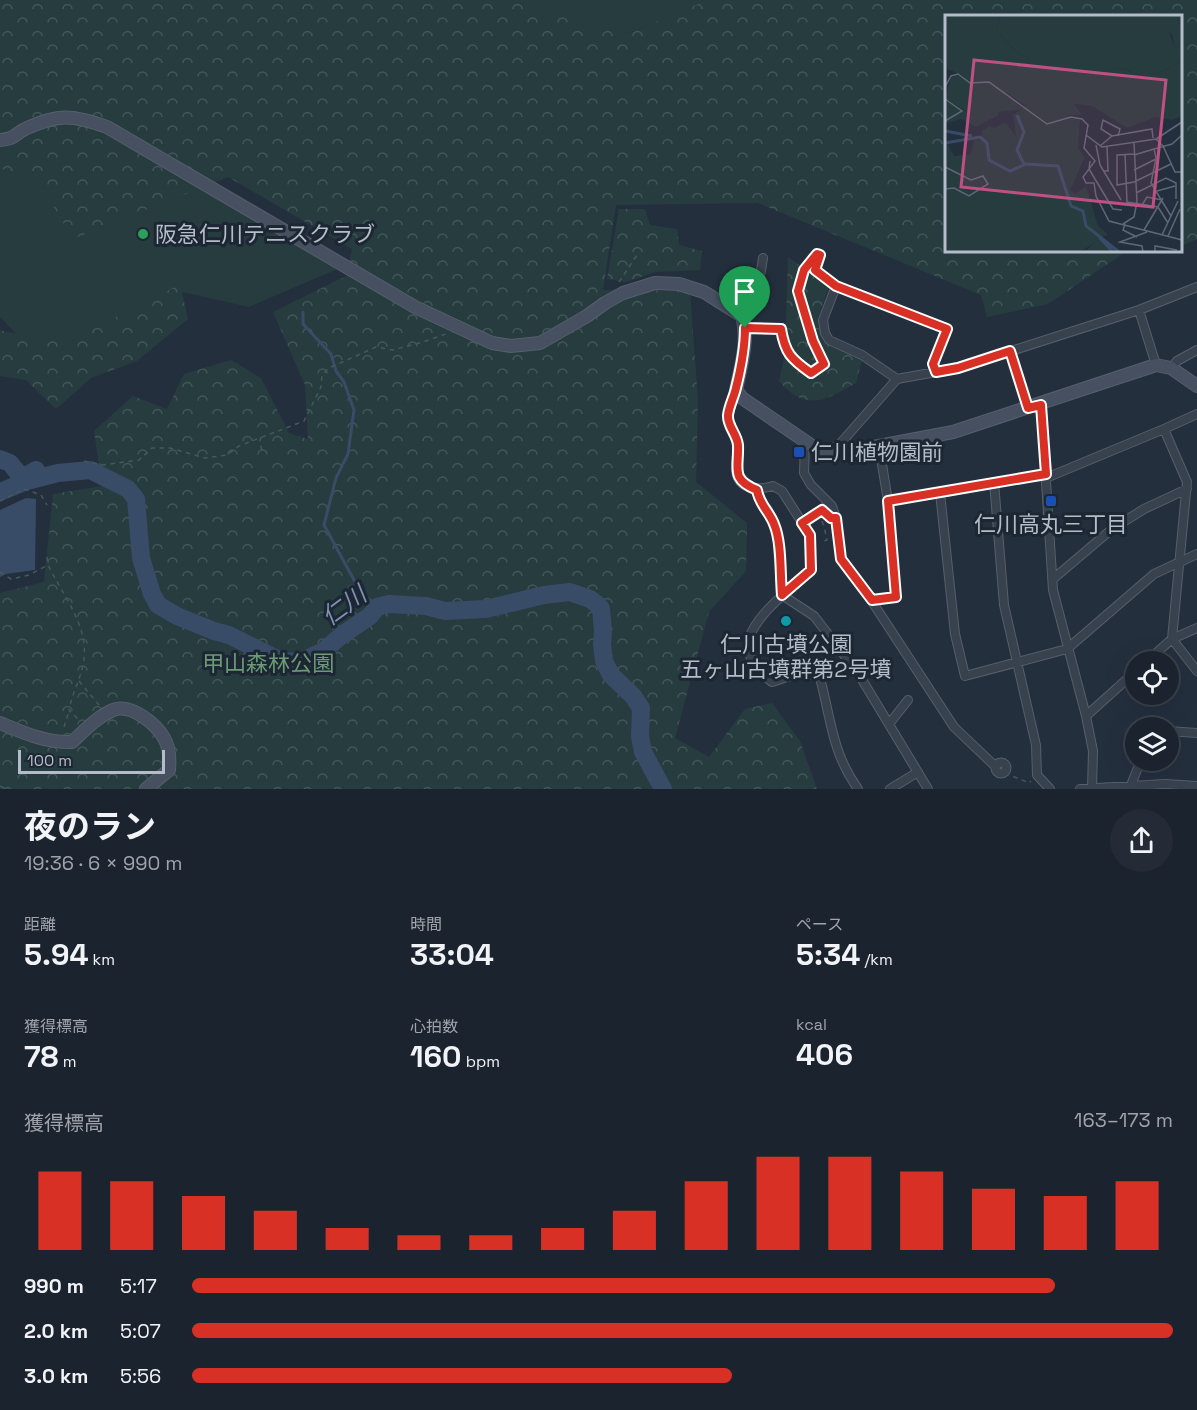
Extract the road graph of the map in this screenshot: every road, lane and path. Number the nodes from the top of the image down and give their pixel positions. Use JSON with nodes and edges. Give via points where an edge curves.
{"nodes":[{"id":1,"x":0,"y":140,"type":"edge"},
{"id":2,"x":637,"y":255,"type":"dead end"},
{"id":3,"x":762,"y":258,"type":"dead end"},
{"id":4,"x":617,"y":285,"type":"dead end"},
{"id":5,"x":836,"y":286,"type":"junction"},
{"id":6,"x":1197,"y":287,"type":"edge"},
{"id":7,"x":1139,"y":310,"type":"junction"},
{"id":8,"x":744,"y":322,"type":"junction"},
{"id":9,"x":456,"y":327,"type":"junction"},
{"id":10,"x":1197,"y":350,"type":"edge"},
{"id":11,"x":1010,"y":351,"type":"junction"},
{"id":12,"x":1156,"y":365,"type":"junction"},
{"id":13,"x":1171,"y":368,"type":"junction"},
{"id":14,"x":936,"y":372,"type":"junction"},
{"id":15,"x":897,"y":379,"type":"junction"},
{"id":16,"x":1197,"y":386,"type":"edge"},
{"id":17,"x":736,"y":390,"type":"junction"},
{"id":18,"x":1041,"y":405,"type":"junction"},
{"id":19,"x":1028,"y":408,"type":"junction"},
{"id":20,"x":1197,"y":414,"type":"edge"},
{"id":21,"x":1164,"y":429,"type":"junction"},
{"id":22,"x":262,"y":437,"type":"junction"},
{"id":23,"x":805,"y":441,"type":"junction"},
{"id":24,"x":879,"y":446,"type":"junction"},
{"id":25,"x":262,"y":452,"type":"dead end"},
{"id":26,"x":821,"y":452,"type":"junction"},
{"id":27,"x":84,"y":461,"type":"dead end"},
{"id":28,"x":1046,"y":476,"type":"junction"},
{"id":29,"x":994,"y":482,"type":"junction"},
{"id":30,"x":1187,"y":489,"type":"junction"},
{"id":31,"x":757,"y":490,"type":"junction"},
{"id":32,"x":940,"y":493,"type":"junction"},
{"id":33,"x":0,"y":501,"type":"edge"},
{"id":34,"x":888,"y":501,"type":"junction"},
{"id":35,"x":47,"y":505,"type":"dead end"},
{"id":36,"x":818,"y":513,"type":"junction"},
{"id":37,"x":836,"y":518,"type":"junction"},
{"id":38,"x":802,"y":523,"type":"junction"},
{"id":39,"x":827,"y":540,"type":"dead end"},
{"id":40,"x":778,"y":548,"type":"joint"},
{"id":41,"x":1197,"y":554,"type":"edge"},
{"id":42,"x":47,"y":557,"type":"dead end"},
{"id":43,"x":1179,"y":563,"type":"junction"},
{"id":44,"x":48,"y":565,"type":"junction"},
{"id":45,"x":0,"y":572,"type":"edge"},
{"id":46,"x":1053,"y":579,"type":"junction"},
{"id":47,"x":782,"y":595,"type":"junction"},
{"id":48,"x":872,"y":600,"type":"junction"},
{"id":49,"x":1197,"y":628,"type":"edge"},
{"id":50,"x":1172,"y":639,"type":"junction"},
{"id":51,"x":1067,"y":649,"type":"junction"},
{"id":52,"x":1158,"y":651,"type":"edge"},
{"id":53,"x":1016,"y":663,"type":"junction"},
{"id":54,"x":1197,"y":671,"type":"edge"},
{"id":55,"x":79,"y":680,"type":"junction"},
{"id":56,"x":1125,"y":681,"type":"edge"},
{"id":57,"x":908,"y":700,"type":"dead end"},
{"id":58,"x":69,"y":710,"type":"junction"},
{"id":59,"x":107,"y":713,"type":"junction"},
{"id":60,"x":1086,"y":716,"type":"junction"},
{"id":61,"x":0,"y":723,"type":"edge"},
{"id":62,"x":889,"y":724,"type":"junction"},
{"id":63,"x":64,"y":727,"type":"dead end"},
{"id":64,"x":86,"y":729,"type":"junction"},
{"id":65,"x":1179,"y":732,"type":"edge"},
{"id":66,"x":1197,"y":733,"type":"edge"},
{"id":67,"x":1137,"y":771,"type":"edge"},
{"id":68,"x":918,"y":772,"type":"junction"},
{"id":69,"x":1004,"y":772,"type":"joint"},
{"id":70,"x":1037,"y":775,"type":"junction"},
{"id":71,"x":1131,"y":785,"type":"junction"},
{"id":72,"x":0,"y":786,"type":"edge"},
{"id":73,"x":1197,"y":786,"type":"edge"},
{"id":74,"x":1092,"y":788,"type":"edge"},
{"id":75,"x":5,"y":789,"type":"edge"},
{"id":76,"x":146,"y":789,"type":"edge"},
{"id":77,"x":858,"y":789,"type":"edge"},
{"id":78,"x":890,"y":789,"type":"edge"},
{"id":79,"x":928,"y":789,"type":"edge"},
{"id":80,"x":1050,"y":789,"type":"edge"},
{"id":81,"x":1080,"y":789,"type":"edge"}],
"edges":[{"from":1,"to":9,"type":"street","via":[[12,140],[23,130],[61,117],[79,117],[107,127],[415,307]]},
{"from":2,"to":4,"type":"path"},
{"from":3,"to":8,"type":"street","via":[[758,288]]},
{"from":5,"to":8,"type":"path","via":[[815,270],[820,255],[817,254],[804,270],[798,291],[824,364],[811,373],[794,361],[784,347],[781,329]]},
{"from":5,"to":14,"type":"street","via":[[947,329],[933,364]]},
{"from":5,"to":15,"type":"street","via":[[823,320],[829,340],[862,355]]},
{"from":6,"to":7,"type":"street"},
{"from":7,"to":11,"type":"street"},
{"from":7,"to":12,"type":"street"},
{"from":8,"to":9,"type":"street","via":[[704,292],[679,284],[655,283],[623,293],[540,343],[492,343]]},
{"from":8,"to":17,"type":"street","via":[[745,342]]},
{"from":9,"to":22,"type":"path","via":[[437,338],[409,346],[393,350],[376,347],[334,366],[322,375],[321,387],[304,421]]},
{"from":10,"to":13,"type":"street"},
{"from":11,"to":14,"type":"street"},
{"from":11,"to":19,"type":"path"},
{"from":12,"to":13,"type":"street"},
{"from":12,"to":18,"type":"street"},
{"from":13,"to":16,"type":"street"},
{"from":14,"to":15,"type":"street"},
{"from":15,"to":26,"type":"street","via":[[838,445]]},
{"from":17,"to":23,"type":"street"},
{"from":17,"to":31,"type":"street","via":[[728,415],[737,440],[736,470],[740,480]]},
{"from":18,"to":19,"type":"street"},
{"from":18,"to":28,"type":"street"},
{"from":19,"to":24,"type":"street","via":[[953,432]]},
{"from":20,"to":21,"type":"street"},
{"from":21,"to":28,"type":"street"},
{"from":21,"to":30,"type":"street"},
{"from":22,"to":25,"type":"path"},
{"from":22,"to":27,"type":"path","via":[[227,455],[205,458],[170,448],[152,448],[139,460],[103,465]]},
{"from":23,"to":26,"type":"street"},
{"from":23,"to":37,"type":"street","via":[[804,473],[832,506]]},
{"from":24,"to":26,"type":"street"},
{"from":24,"to":34,"type":"street"},
{"from":28,"to":29,"type":"street"},
{"from":28,"to":46,"type":"street"},
{"from":29,"to":32,"type":"street"},
{"from":29,"to":53,"type":"street","via":[[1004,605]]},
{"from":30,"to":43,"type":"street"},
{"from":30,"to":46,"type":"street","via":[[1112,529]]},
{"from":31,"to":38,"type":"street","via":[[773,486],[782,491]]},
{"from":31,"to":40,"type":"path","via":[[758,500],[774,522]]},
{"from":32,"to":34,"type":"street"},
{"from":32,"to":53,"type":"street","via":[[955,634],[964,676]]},
{"from":33,"to":35,"type":"path","via":[[24,489],[41,495]]},
{"from":34,"to":48,"type":"street","via":[[896,597]]},
{"from":36,"to":37,"type":"path","via":[[822,510]]},
{"from":36,"to":38,"type":"path"},
{"from":36,"to":39,"type":"path"},
{"from":37,"to":48,"type":"street","via":[[841,559]]},
{"from":38,"to":47,"type":"street","via":[[810,535],[811,570]]},
{"from":40,"to":47,"type":"street"},
{"from":41,"to":43,"type":"street"},
{"from":42,"to":44,"type":"path"},
{"from":43,"to":50,"type":"street"},
{"from":43,"to":51,"type":"street","via":[[1154,574]]},
{"from":44,"to":45,"type":"path","via":[[11,579]]},
{"from":44,"to":55,"type":"path","via":[[81,632],[85,656]]},
{"from":46,"to":51,"type":"street"},
{"from":47,"to":62,"type":"street","via":[[814,616],[858,673]]},
{"from":47,"to":77,"type":"street","via":[[757,624],[748,651],[755,666],[772,682],[804,673],[820,678],[832,736]]},
{"from":48,"to":69,"type":"street","via":[[954,727],[996,767],[1004,763]]},
{"from":49,"to":50,"type":"street"},
{"from":50,"to":52,"type":"street"},
{"from":50,"to":54,"type":"street"},
{"from":51,"to":53,"type":"street"},
{"from":51,"to":60,"type":"street"},
{"from":53,"to":70,"type":"street","via":[[1036,744]]},
{"from":55,"to":58,"type":"path"},
{"from":55,"to":59,"type":"path"},
{"from":56,"to":60,"type":"street"},
{"from":57,"to":62,"type":"street"},
{"from":58,"to":63,"type":"path"},
{"from":58,"to":64,"type":"path"},
{"from":59,"to":64,"type":"street"},
{"from":59,"to":76,"type":"street","via":[[130,710],[155,726],[165,739],[169,770]]},
{"from":60,"to":74,"type":"street","via":[[1093,751]]},
{"from":61,"to":64,"type":"street","via":[[57,743],[72,742]]},
{"from":62,"to":68,"type":"street"},
{"from":65,"to":66,"type":"street"},
{"from":67,"to":71,"type":"street"},
{"from":68,"to":78,"type":"street"},
{"from":68,"to":79,"type":"street"},
{"from":69,"to":70,"type":"path","via":[[1029,783]]},
{"from":70,"to":80,"type":"street"},
{"from":71,"to":73,"type":"street"},
{"from":71,"to":74,"type":"street"},
{"from":72,"to":75,"type":"path"},
{"from":74,"to":81,"type":"street"}]}
